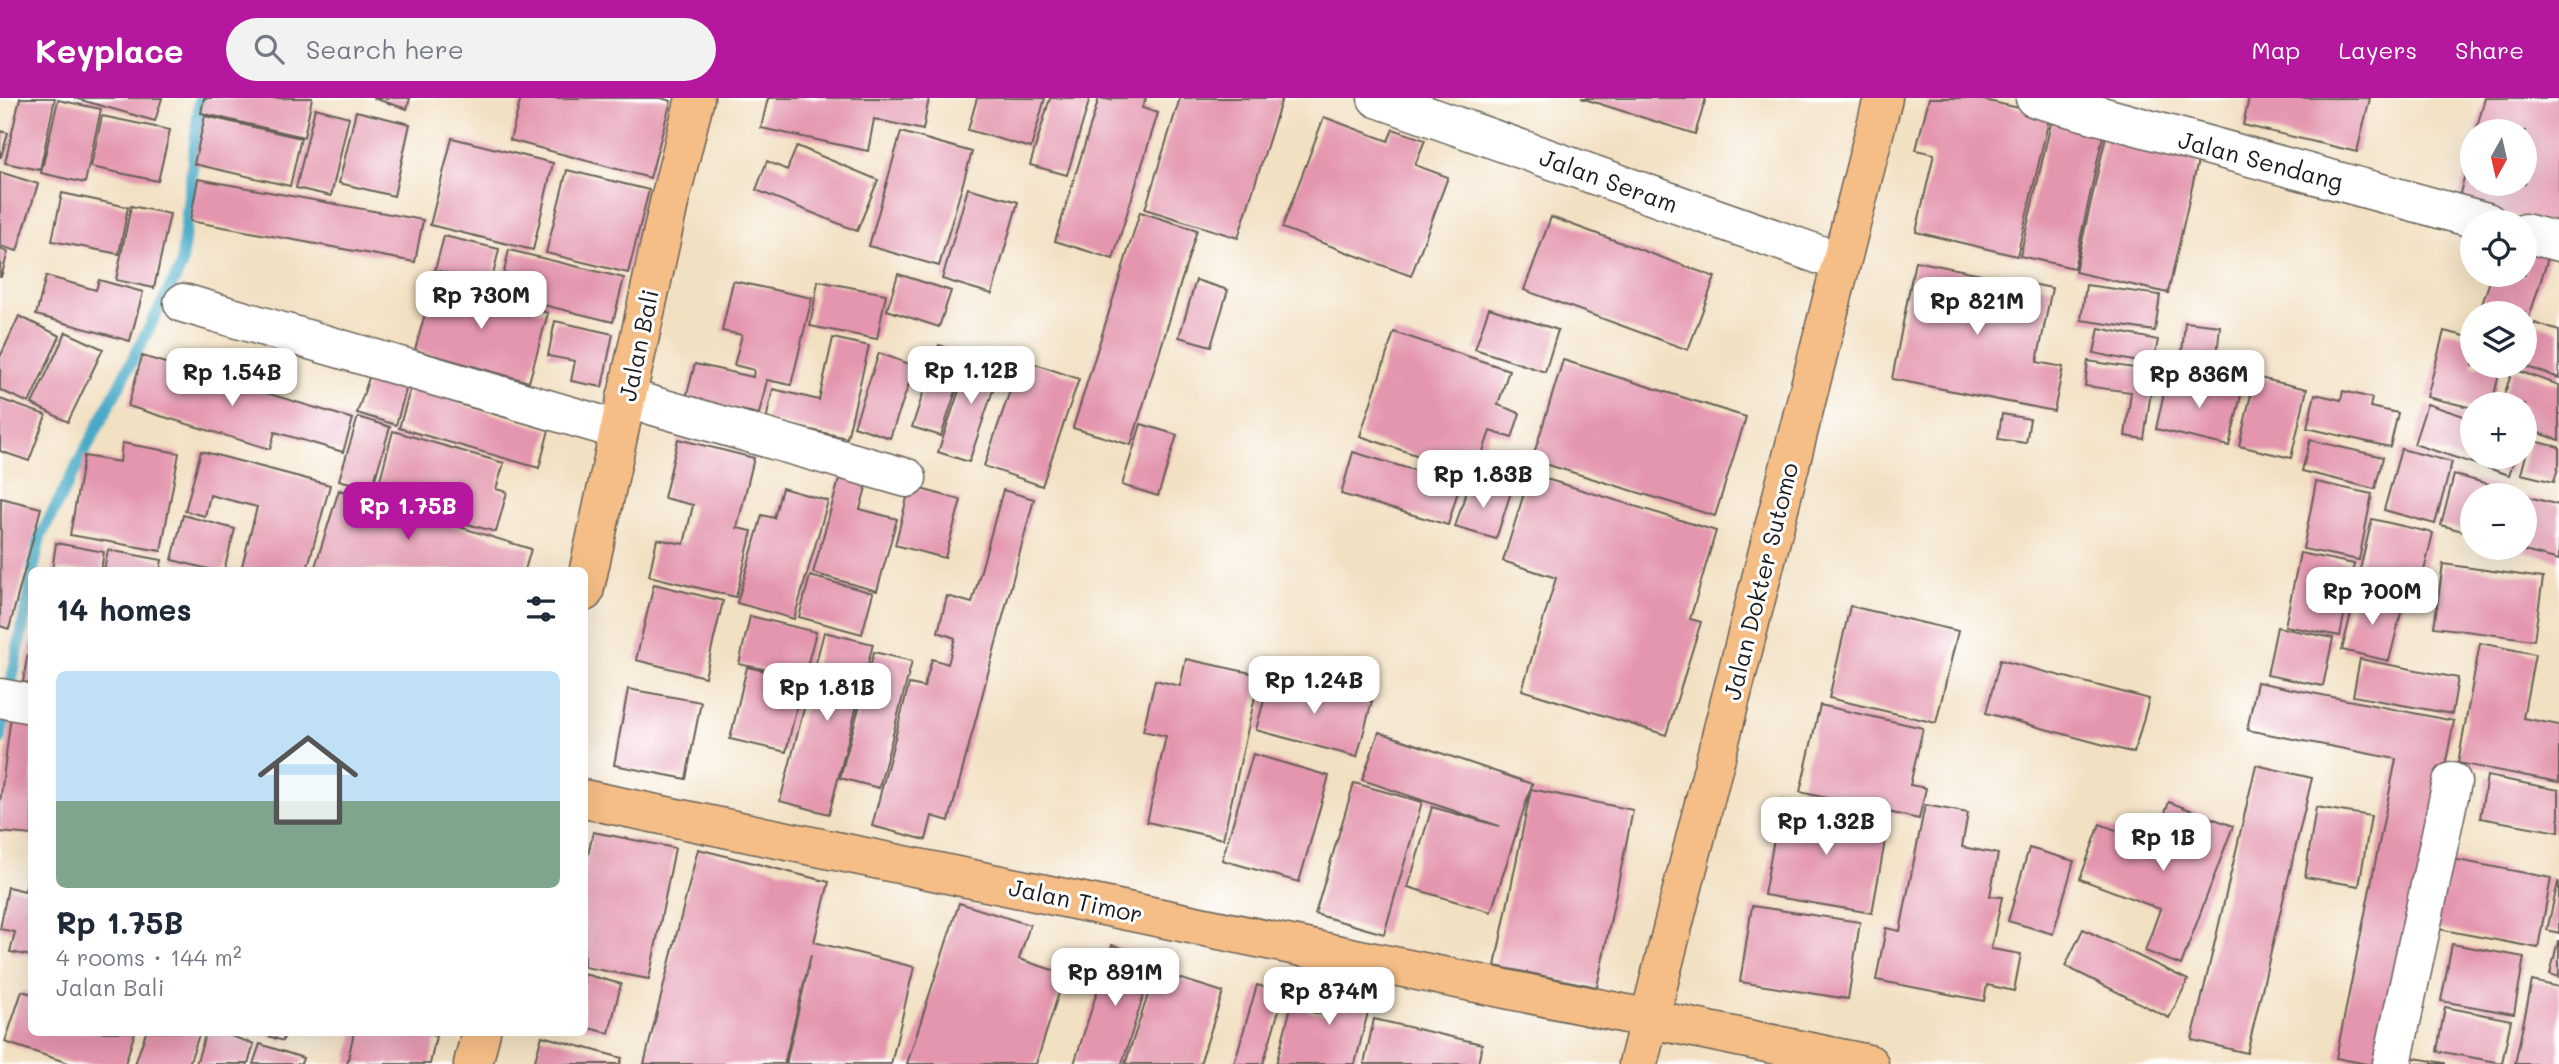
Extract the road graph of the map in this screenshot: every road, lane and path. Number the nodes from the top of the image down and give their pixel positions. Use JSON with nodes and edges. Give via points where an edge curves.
{"nodes":[{"id":1,"x":695,"y":98,"type":"edge"},
{"id":2,"x":1377,"y":98,"type":"edge"},
{"id":3,"x":1883,"y":98,"type":"edge"},
{"id":4,"x":2035,"y":98,"type":"edge"},
{"id":5,"x":2460,"y":215,"type":"edge"},
{"id":6,"x":1840,"y":262,"type":"junction"},
{"id":7,"x":183,"y":303,"type":"dead end"},
{"id":8,"x":622,"y":414,"type":"junction"},
{"id":9,"x":907,"y":478,"type":"dead end"},
{"id":10,"x":588,"y":574,"type":"edge"},
{"id":11,"x":2452,"y":782,"type":"dead end"},
{"id":12,"x":588,"y":800,"type":"edge"},
{"id":13,"x":1649,"y":1018,"type":"junction"},
{"id":14,"x":480,"y":1036,"type":"edge"},
{"id":15,"x":473,"y":1064,"type":"edge"},
{"id":16,"x":1638,"y":1064,"type":"edge"},
{"id":17,"x":1869,"y":1064,"type":"edge"},
{"id":18,"x":2392,"y":1064,"type":"edge"}],
"edges":[{"from":1,"to":8,"type":"main road","name":"Jalan Bali"},
{"from":2,"to":6,"type":"street","name":"Jalan Seram"},
{"from":3,"to":6,"type":"main road","name":"Jalan Dokter Sutomo"},
{"from":4,"to":5,"type":"street","name":"Jalan Sendang"},
{"from":6,"to":13,"type":"main road","name":"Jalan Dokter Sutomo"},
{"from":7,"to":8,"type":"street"},
{"from":8,"to":9,"type":"street"},
{"from":8,"to":10,"type":"main road","name":"Jalan Bali"},
{"from":11,"to":18,"type":"street"},
{"from":12,"to":13,"type":"main road","name":"Jalan Timor"},
{"from":13,"to":16,"type":"main road","name":"Jalan Dokter Sutomo"},
{"from":13,"to":17,"type":"main road","name":"Jalan Timor"},
{"from":14,"to":15,"type":"main road"}]}
